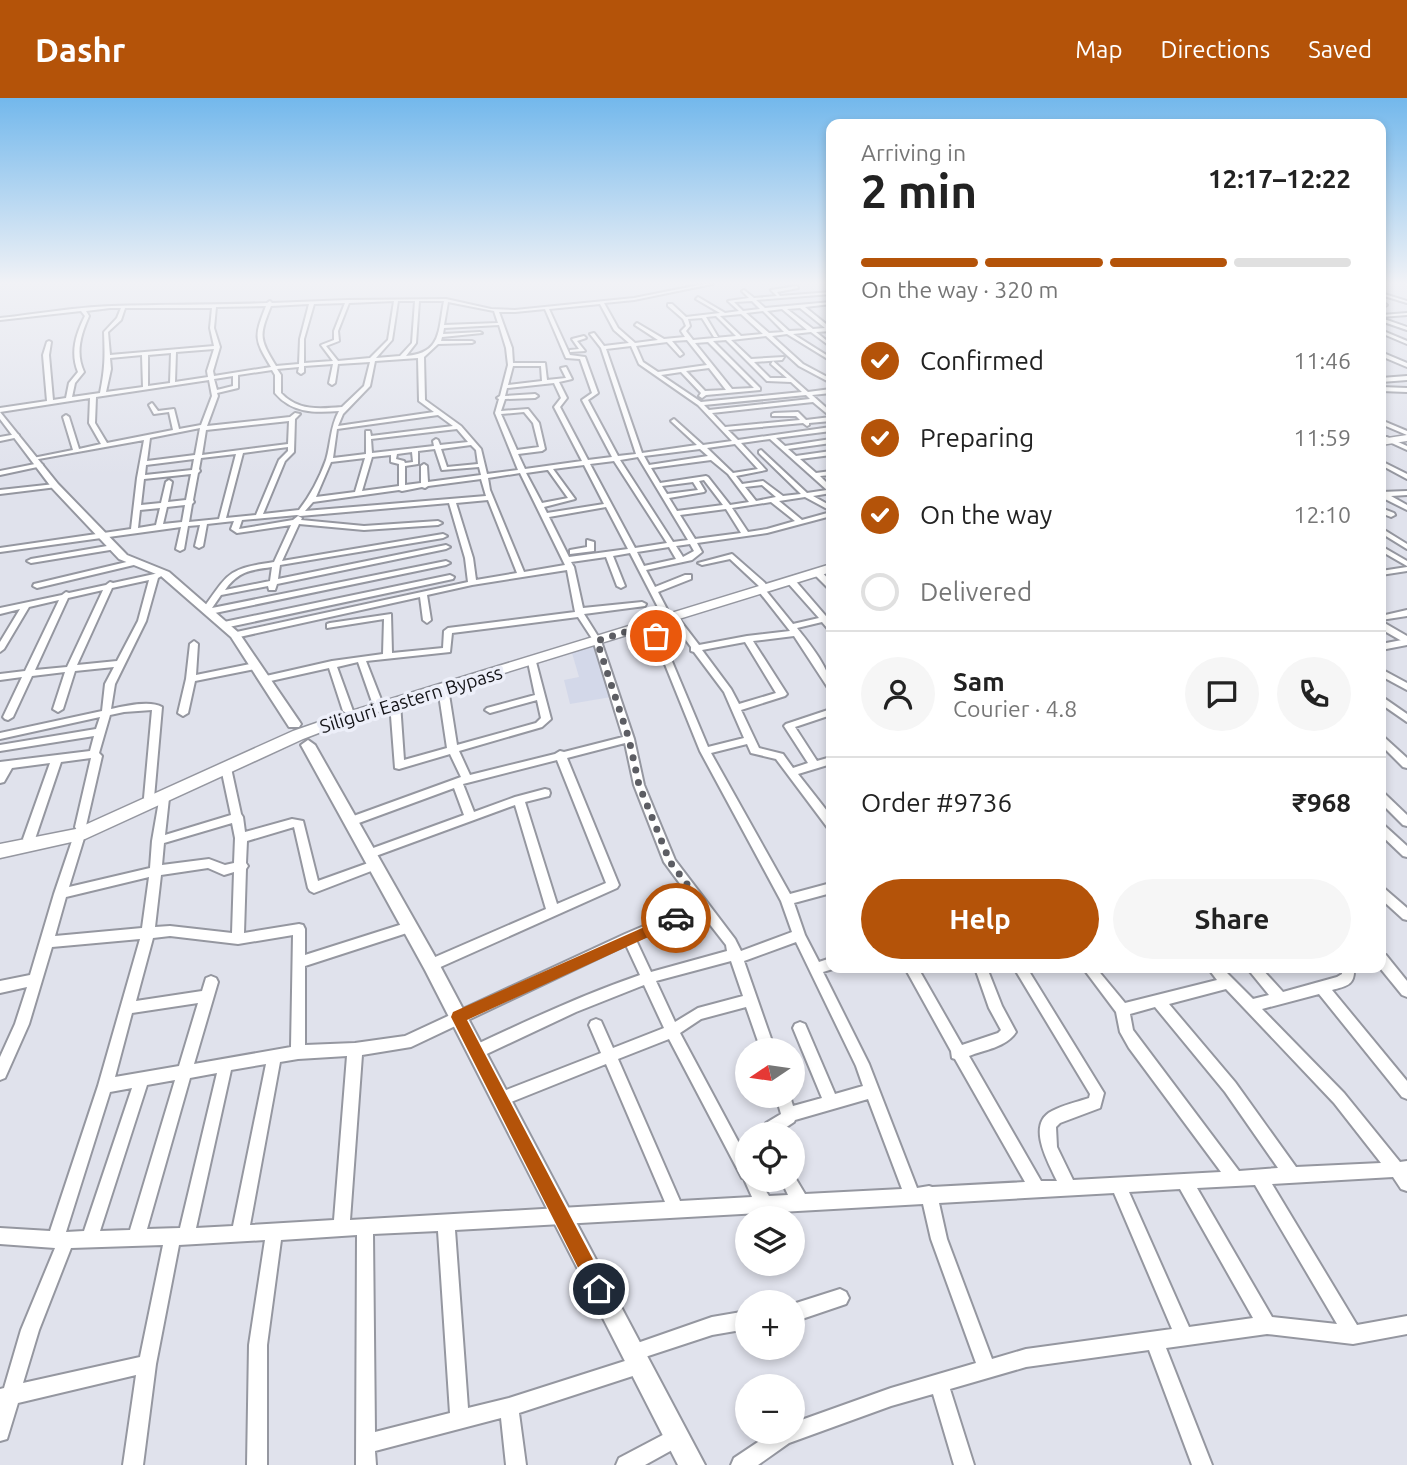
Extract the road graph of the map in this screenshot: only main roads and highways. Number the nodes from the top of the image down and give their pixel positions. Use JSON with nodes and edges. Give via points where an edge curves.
{"nodes":[{"id":1,"x":1407,"y":435,"type":"edge"},
{"id":2,"x":1386,"y":438,"type":"edge"},
{"id":3,"x":826,"y":568,"type":"edge"},
{"id":4,"x":826,"y":568,"type":"edge"},
{"id":5,"x":761,"y":587,"type":"junction"},
{"id":6,"x":669,"y":616,"type":"junction"},
{"id":7,"x":596,"y":640,"type":"junction"},
{"id":8,"x":300,"y":733,"type":"junction"},
{"id":9,"x":157,"y":798,"type":"junction"},
{"id":10,"x":80,"y":831,"type":"junction"},
{"id":11,"x":0,"y":844,"type":"edge"},
{"id":12,"x":0,"y":851,"type":"edge"}],
"edges":[{"from":1,"to":2,"type":"main road"},
{"from":3,"to":5,"type":"main road","name":"Siliguri Eastern Bypass"},
{"from":4,"to":5,"type":"main road","name":"Siliguri Eastern Bypass"},
{"from":5,"to":6,"type":"main road","name":"Siliguri Eastern Bypass"},
{"from":6,"to":7,"type":"main road","name":"Siliguri Eastern Bypass"},
{"from":6,"to":7,"type":"main road","name":"Siliguri Eastern Bypass"},
{"from":7,"to":8,"type":"main road","name":"Siliguri Eastern Bypass"},
{"from":7,"to":8,"type":"main road","name":"Siliguri Eastern Bypass","via":[[348,711]]},
{"from":8,"to":9,"type":"main road","name":"Siliguri Eastern Bypass"},
{"from":8,"to":9,"type":"main road","name":"Siliguri Eastern Bypass"},
{"from":9,"to":10,"type":"main road","name":"Siliguri Eastern Bypass"},
{"from":10,"to":11,"type":"main road","name":"Siliguri Eastern Bypass"},
{"from":10,"to":12,"type":"main road","name":"Siliguri Eastern Bypass"}]}
